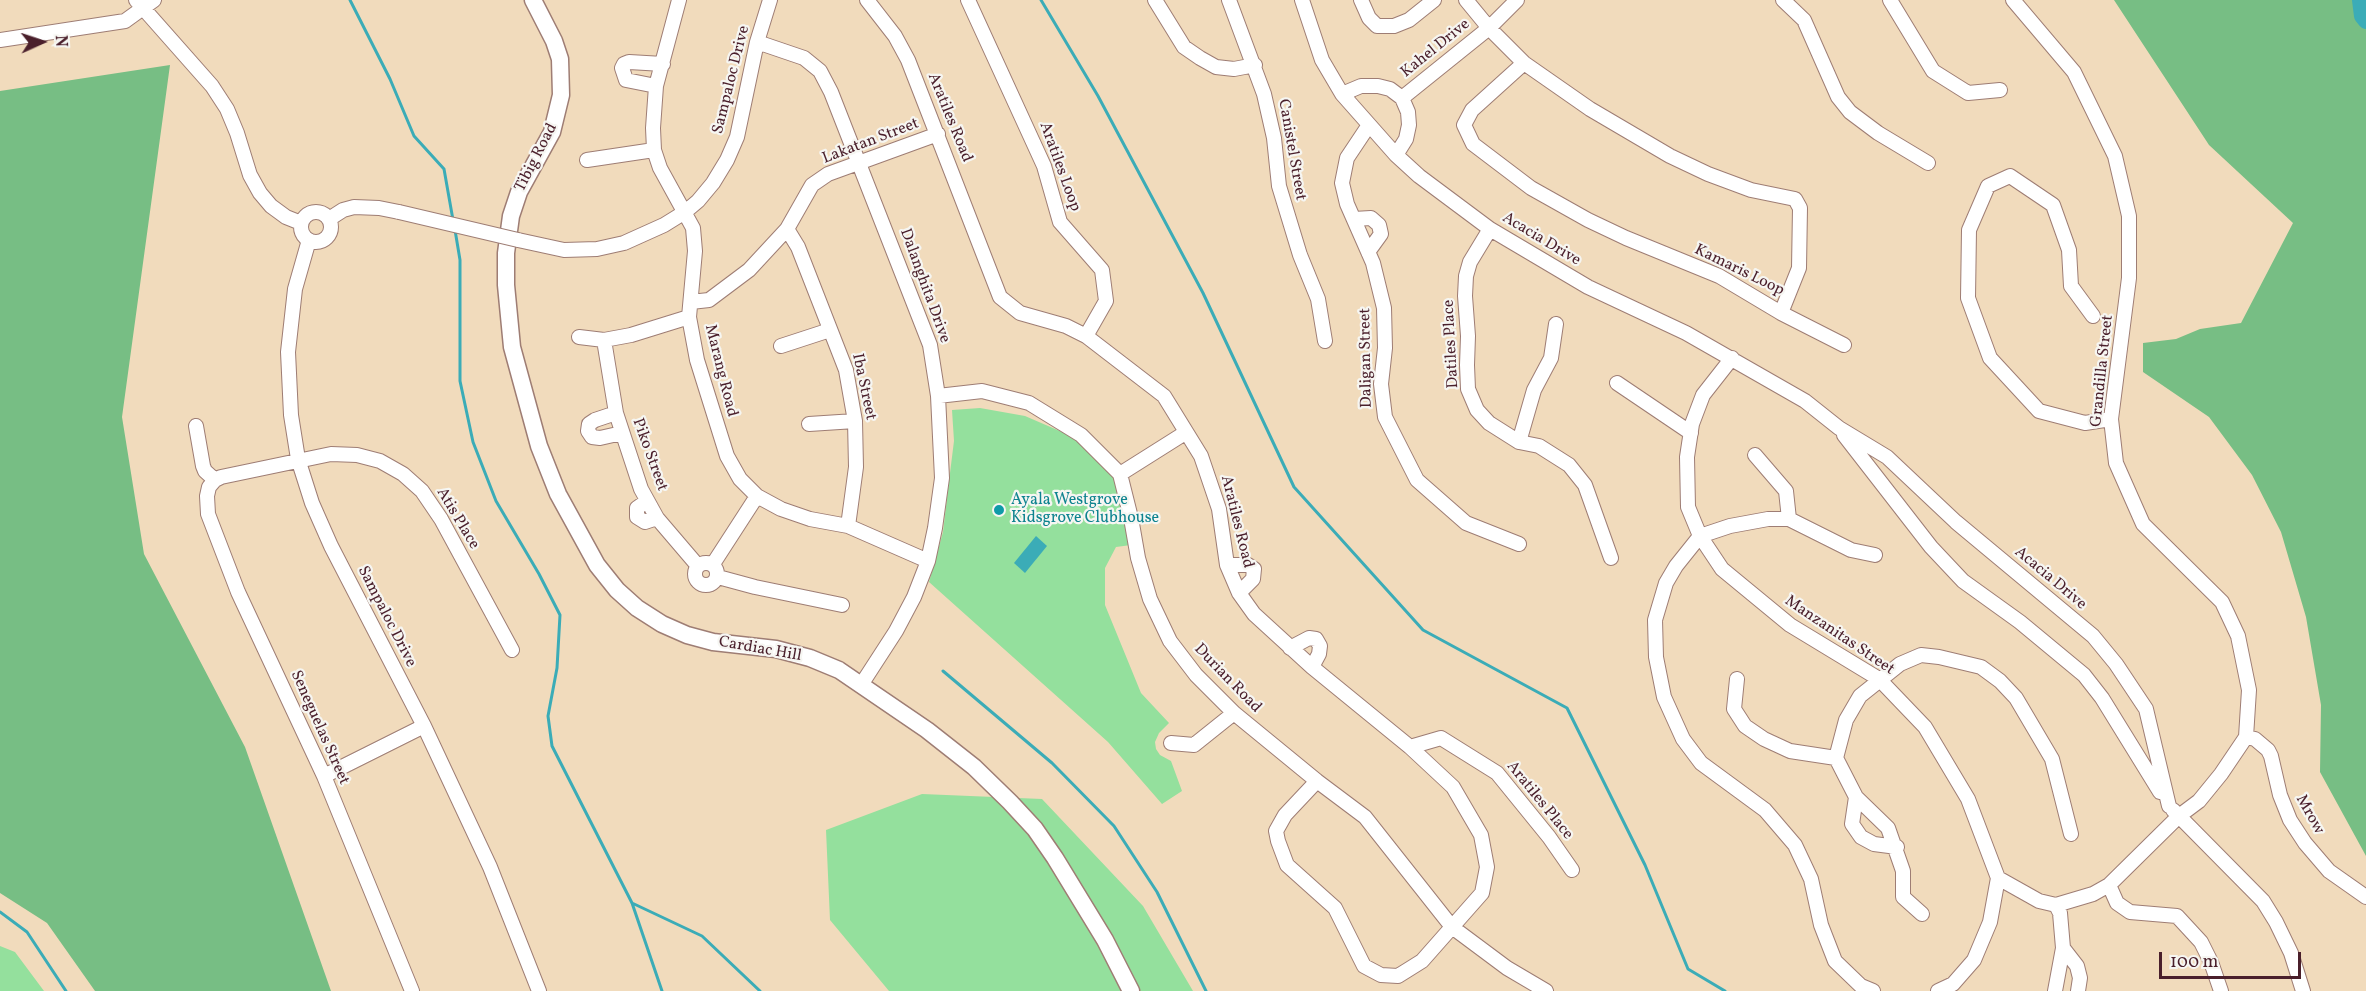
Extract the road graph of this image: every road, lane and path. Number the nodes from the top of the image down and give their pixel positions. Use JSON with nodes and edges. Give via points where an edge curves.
{"nodes":[{"id":1,"x":154,"y":0,"type":"edge"},
{"id":2,"x":532,"y":0,"type":"edge"},
{"id":3,"x":679,"y":0,"type":"edge"},
{"id":4,"x":770,"y":0,"type":"edge"},
{"id":5,"x":867,"y":0,"type":"edge"},
{"id":6,"x":969,"y":0,"type":"edge"},
{"id":7,"x":1155,"y":0,"type":"edge"},
{"id":8,"x":1229,"y":0,"type":"edge"},
{"id":9,"x":1302,"y":0,"type":"edge"},
{"id":10,"x":1361,"y":0,"type":"edge"},
{"id":11,"x":1434,"y":0,"type":"edge"},
{"id":12,"x":1466,"y":0,"type":"edge"},
{"id":13,"x":1517,"y":0,"type":"edge"},
{"id":14,"x":1783,"y":0,"type":"edge"},
{"id":15,"x":1890,"y":0,"type":"edge"},
{"id":16,"x":2013,"y":0,"type":"edge"},
{"id":17,"x":140,"y":5,"type":"edge"},
{"id":18,"x":1489,"y":28,"type":"junction"},
{"id":19,"x":0,"y":40,"type":"edge"},
{"id":20,"x":757,"y":42,"type":"junction"},
{"id":21,"x":1524,"y":63,"type":"junction"},
{"id":22,"x":663,"y":64,"type":"junction"},
{"id":23,"x":1255,"y":65,"type":"junction"},
{"id":24,"x":656,"y":86,"type":"junction"},
{"id":25,"x":2000,"y":90,"type":"dead end"},
{"id":26,"x":1342,"y":94,"type":"junction"},
{"id":27,"x":1402,"y":98,"type":"junction"},
{"id":28,"x":1369,"y":125,"type":"junction"},
{"id":29,"x":938,"y":134,"type":"junction"},
{"id":30,"x":654,"y":150,"type":"junction"},
{"id":31,"x":1396,"y":155,"type":"junction"},
{"id":32,"x":587,"y":160,"type":"dead end"},
{"id":33,"x":859,"y":162,"type":"junction"},
{"id":34,"x":1928,"y":163,"type":"dead end"},
{"id":35,"x":685,"y":212,"type":"junction"},
{"id":36,"x":329,"y":219,"type":"junction"},
{"id":37,"x":1354,"y":219,"type":"junction"},
{"id":38,"x":301,"y":223,"type":"junction"},
{"id":39,"x":787,"y":229,"type":"junction"},
{"id":40,"x":1490,"y":229,"type":"junction"},
{"id":41,"x":309,"y":240,"type":"junction"},
{"id":42,"x":1368,"y":252,"type":"junction"},
{"id":43,"x":506,"y":285,"type":"joint"},
{"id":44,"x":690,"y":309,"type":"junction"},
{"id":45,"x":1781,"y":313,"type":"junction"},
{"id":46,"x":2093,"y":316,"type":"dead end"},
{"id":47,"x":1556,"y":324,"type":"dead end"},
{"id":48,"x":830,"y":330,"type":"junction"},
{"id":49,"x":579,"y":336,"type":"dead end"},
{"id":50,"x":1086,"y":336,"type":"junction"},
{"id":51,"x":604,"y":340,"type":"junction"},
{"id":52,"x":1325,"y":341,"type":"dead end"},
{"id":53,"x":1844,"y":345,"type":"dead end"},
{"id":54,"x":781,"y":346,"type":"dead end"},
{"id":55,"x":1732,"y":358,"type":"junction"},
{"id":56,"x":1617,"y":383,"type":"dead end"},
{"id":57,"x":938,"y":396,"type":"junction"},
{"id":58,"x":616,"y":414,"type":"junction"},
{"id":59,"x":2111,"y":419,"type":"junction"},
{"id":60,"x":855,"y":421,"type":"junction"},
{"id":61,"x":809,"y":424,"type":"dead end"},
{"id":62,"x":196,"y":426,"type":"dead end"},
{"id":63,"x":1839,"y":428,"type":"junction"},
{"id":64,"x":622,"y":433,"type":"junction"},
{"id":65,"x":1185,"y":433,"type":"junction"},
{"id":66,"x":1691,"y":433,"type":"junction"},
{"id":67,"x":1519,"y":442,"type":"junction"},
{"id":68,"x":1755,"y":455,"type":"dead end"},
{"id":69,"x":298,"y":459,"type":"junction"},
{"id":70,"x":1120,"y":474,"type":"junction"},
{"id":71,"x":215,"y":480,"type":"junction"},
{"id":72,"x":757,"y":496,"type":"junction"},
{"id":73,"x":1789,"y":519,"type":"junction"},
{"id":74,"x":848,"y":526,"type":"junction"},
{"id":75,"x":1700,"y":536,"type":"junction"},
{"id":76,"x":1519,"y":544,"type":"dead end"},
{"id":77,"x":1875,"y":555,"type":"dead end"},
{"id":78,"x":1611,"y":558,"type":"dead end"},
{"id":79,"x":928,"y":561,"type":"junction"},
{"id":80,"x":1227,"y":565,"type":"junction"},
{"id":81,"x":698,"y":566,"type":"junction"},
{"id":82,"x":715,"y":570,"type":"junction"},
{"id":83,"x":1239,"y":592,"type":"junction"},
{"id":84,"x":842,"y":604,"type":"dead end"},
{"id":85,"x":1290,"y":648,"type":"junction"},
{"id":86,"x":512,"y":650,"type":"dead end"},
{"id":87,"x":1312,"y":667,"type":"junction"},
{"id":88,"x":1737,"y":679,"type":"dead end"},
{"id":89,"x":1879,"y":680,"type":"junction"},
{"id":90,"x":861,"y":685,"type":"junction"},
{"id":91,"x":1234,"y":713,"type":"junction"},
{"id":92,"x":424,"y":726,"type":"junction"},
{"id":93,"x":2246,"y":737,"type":"junction"},
{"id":94,"x":1171,"y":743,"type":"dead end"},
{"id":95,"x":1410,"y":747,"type":"junction"},
{"id":96,"x":1836,"y":758,"type":"junction"},
{"id":97,"x":324,"y":776,"type":"junction"},
{"id":98,"x":1317,"y":781,"type":"junction"},
{"id":99,"x":1856,"y":797,"type":"junction"},
{"id":100,"x":2174,"y":811,"type":"junction"},
{"id":101,"x":2070,"y":834,"type":"dead end"},
{"id":102,"x":1896,"y":848,"type":"junction"},
{"id":103,"x":1572,"y":870,"type":"dead end"},
{"id":104,"x":1998,"y":878,"type":"junction"},
{"id":105,"x":2109,"y":885,"type":"junction"},
{"id":106,"x":2366,"y":897,"type":"edge"},
{"id":107,"x":2056,"y":904,"type":"junction"},
{"id":108,"x":1922,"y":914,"type":"dead end"},
{"id":109,"x":1452,"y":927,"type":"junction"},
{"id":110,"x":2063,"y":948,"type":"junction"},
{"id":111,"x":412,"y":991,"type":"edge"},
{"id":112,"x":539,"y":991,"type":"edge"},
{"id":113,"x":1131,"y":991,"type":"edge"},
{"id":114,"x":1546,"y":991,"type":"edge"},
{"id":115,"x":1873,"y":991,"type":"edge"},
{"id":116,"x":1938,"y":991,"type":"edge"},
{"id":117,"x":2055,"y":991,"type":"edge"},
{"id":118,"x":2078,"y":991,"type":"edge"},
{"id":119,"x":2221,"y":991,"type":"edge"},
{"id":120,"x":2303,"y":991,"type":"edge"}],
"edges":[{"from":1,"to":17,"type":"street"},
{"from":2,"to":43,"type":"main road","name":"Tibig Road","via":[[560,59],[561,95],[552,132],[519,192],[511,216]]},
{"from":3,"to":22,"type":"street","name":"Marang Road"},
{"from":4,"to":20,"type":"street","name":"Sampaloc Drive"},
{"from":5,"to":29,"type":"street","name":"Aratiles Road","via":[[904,52]]},
{"from":6,"to":50,"type":"street","name":"Aratiles Loop","via":[[1044,166],[1060,222],[1102,270],[1107,301]]},
{"from":7,"to":23,"type":"street","via":[[1184,47],[1200,58],[1216,67]]},
{"from":8,"to":23,"type":"street","name":"Canistel Street"},
{"from":9,"to":26,"type":"street","name":"Acacia Drive","via":[[1322,60]]},
{"from":10,"to":11,"type":"street","via":[[1377,26],[1394,26],[1409,20]]},
{"from":12,"to":18,"type":"street","name":"Kamaris Loop"},
{"from":13,"to":18,"type":"street","name":"Kahel Drive"},
{"from":14,"to":34,"type":"street","via":[[1804,20],[1838,97],[1850,112]]},
{"from":15,"to":25,"type":"street","via":[[1933,71],[1968,93]]},
{"from":16,"to":59,"type":"street","name":"Grandilla Street","via":[[2074,72],[2115,156],[2128,216],[2129,278]]},
{"from":17,"to":19,"type":"street","via":[[125,21]]},
{"from":17,"to":38,"type":"street","via":[[212,86],[227,109],[260,193],[286,217]]},
{"from":18,"to":21,"type":"street","name":"Kamaris Loop"},
{"from":18,"to":27,"type":"street","name":"Kahel Drive"},
{"from":20,"to":33,"type":"street","name":"Dalanghita Drive","via":[[804,58],[820,71]]},
{"from":20,"to":35,"type":"street","name":"Sampaloc Drive","via":[[741,121],[730,152],[713,183]]},
{"from":21,"to":45,"type":"street","name":"Kamaris Loop","via":[[1590,109],[1670,156],[1751,190],[1795,199],[1800,208],[1799,268]]},
{"from":21,"to":45,"type":"street","name":"Kamaris Loop","via":[[1472,110],[1464,125],[1473,144],[1531,188],[1588,220],[1719,276]]},
{"from":22,"to":24,"type":"street","name":"Marang Road"},
{"from":22,"to":24,"type":"street","via":[[629,62],[622,68],[626,80]]},
{"from":23,"to":52,"type":"street","name":"Canistel Street","via":[[1274,138],[1284,209],[1318,299]]},
{"from":24,"to":30,"type":"street","name":"Marang Road"},
{"from":26,"to":27,"type":"street","via":[[1378,86]]},
{"from":26,"to":28,"type":"street","name":"Acacia Drive"},
{"from":27,"to":31,"type":"street","via":[[1409,125]]},
{"from":28,"to":31,"type":"street","name":"Acacia Drive"},
{"from":28,"to":37,"type":"street","name":"Daligan Street","via":[[1347,158],[1342,183]]},
{"from":29,"to":33,"type":"street","name":"Lakatan Street"},
{"from":29,"to":50,"type":"street","name":"Aratiles Road","via":[[1000,297],[1020,313]]},
{"from":30,"to":32,"type":"street"},
{"from":30,"to":35,"type":"street","name":"Marang Road"},
{"from":31,"to":40,"type":"street","name":"Acacia Drive"},
{"from":33,"to":39,"type":"street","name":"Lakatan Street","via":[[812,185]]},
{"from":33,"to":57,"type":"street","name":"Dalanghita Drive","via":[[930,345]]},
{"from":35,"to":36,"type":"street","name":"Sampaloc Drive","bridge":true,"via":[[632,240],[597,249],[564,250],[379,208],[354,207]]},
{"from":35,"to":44,"type":"street","name":"Marang Road","via":[[693,228],[695,250]]},
{"from":36,"to":38,"type":"street","via":[[316,211]]},
{"from":36,"to":41,"type":"street","via":[[327,237]]},
{"from":37,"to":42,"type":"street","name":"Daligan Street"},
{"from":37,"to":42,"type":"street","via":[[1371,218],[1378,225],[1381,234]]},
{"from":38,"to":41,"type":"street","via":[[302,233]]},
{"from":39,"to":44,"type":"street","name":"Lakatan Street","via":[[749,270]]},
{"from":39,"to":48,"type":"street","name":"Iba Street","via":[[798,247]]},
{"from":40,"to":55,"type":"street","name":"Acacia Drive","via":[[1588,287]]},
{"from":40,"to":67,"type":"street","name":"Datiles Place","via":[[1466,276],[1468,389],[1477,410],[1489,423]]},
{"from":41,"to":69,"type":"street","name":"Sampaloc Drive","via":[[295,289],[288,352]]},
{"from":42,"to":76,"type":"street","name":"Daligan Street","via":[[1384,308],[1381,384],[1385,417],[1401,451],[1418,480],[1466,523]]},
{"from":43,"to":90,"type":"main road","name":"Cardiac Hill","via":[[512,347],[539,446],[580,537],[618,590],[637,608],[687,635],[810,658]]},
{"from":44,"to":51,"type":"street","name":"Lakatan Street","via":[[631,335]]},
{"from":44,"to":72,"type":"street","name":"Marang Road","via":[[697,360],[727,456],[740,479]]},
{"from":45,"to":53,"type":"street"},
{"from":46,"to":59,"type":"street","via":[[2071,286],[2069,250],[2053,205],[2010,176],[1988,186],[1969,230],[1968,298],[1990,358],[2039,411],[2085,423]]},
{"from":47,"to":67,"type":"street","via":[[1551,358],[1534,390]]},
{"from":48,"to":54,"type":"street"},
{"from":48,"to":60,"type":"street","name":"Iba Street","via":[[846,370]]},
{"from":49,"to":51,"type":"street"},
{"from":50,"to":65,"type":"street","name":"Aratiles Road","via":[[1164,396]]},
{"from":51,"to":58,"type":"street","name":"Piko Street"},
{"from":55,"to":63,"type":"street","name":"Acacia Drive","via":[[1805,401]]},
{"from":55,"to":66,"type":"street","name":"Manzanitas Street","via":[[1703,395]]},
{"from":56,"to":66,"type":"street"},
{"from":57,"to":70,"type":"street","via":[[982,391],[1029,403],[1081,435]]},
{"from":57,"to":79,"type":"street","name":"Dalanghita Drive","via":[[942,478]]},
{"from":58,"to":64,"type":"street","name":"Piko Street"},
{"from":58,"to":64,"type":"street","via":[[595,420],[588,431],[592,437],[600,438]]},
{"from":59,"to":93,"type":"street","name":"Grandilla Street","via":[[2116,464],[2143,524],[2222,602],[2238,636],[2249,690]]},
{"from":60,"to":61,"type":"street"},
{"from":60,"to":74,"type":"street","name":"Iba Street","via":[[856,467]]},
{"from":62,"to":71,"type":"street","via":[[204,471]]},
{"from":63,"to":100,"type":"street","name":"Acacia Drive","via":[[1931,547],[1963,581],[2084,675]]},
{"from":63,"to":100,"type":"street","name":"Acacia Drive","via":[[1887,457],[1956,522],[2093,636],[2146,709]]},
{"from":64,"to":81,"type":"street","name":"Piko Street","via":[[647,501]]},
{"from":65,"to":70,"type":"street"},
{"from":65,"to":80,"type":"street","name":"Aratiles Road","via":[[1201,456],[1219,509]]},
{"from":66,"to":75,"type":"street","name":"Manzanitas Street","via":[[1688,507]]},
{"from":67,"to":78,"type":"street","name":"Datiles Place","via":[[1539,446],[1569,465],[1585,485]]},
{"from":68,"to":73,"type":"street","via":[[1786,491]]},
{"from":69,"to":71,"type":"street","name":"Atis Place"},
{"from":69,"to":86,"type":"street","name":"Atis Place","via":[[357,455],[380,461],[410,480],[441,519]]},
{"from":69,"to":92,"type":"street","name":"Sampaloc Drive","via":[[332,546]]},
{"from":70,"to":91,"type":"street","name":"Durian Road","via":[[1138,558],[1155,610],[1170,641],[1196,675]]},
{"from":71,"to":97,"type":"street","name":"Seneguelas Street","via":[[207,496],[208,514],[238,592]]},
{"from":72,"to":74,"type":"street","name":"Marang Road","via":[[810,519]]},
{"from":72,"to":82,"type":"street"},
{"from":73,"to":75,"type":"street","via":[[1730,526]]},
{"from":73,"to":77,"type":"street","via":[[1851,550]]},
{"from":74,"to":79,"type":"street","name":"Marang Road"},
{"from":75,"to":89,"type":"street","name":"Manzanitas Street","via":[[1722,569],[1790,625]]},
{"from":75,"to":115,"type":"street","via":[[1666,583],[1655,620],[1656,657],[1664,697],[1683,739],[1701,763],[1765,810],[1795,845],[1811,879],[1834,961],[1861,986]]},
{"from":79,"to":90,"type":"street","name":"Dalanghita Drive","via":[[896,631]]},
{"from":80,"to":83,"type":"street","name":"Aratiles Road"},
{"from":80,"to":83,"type":"street","via":[[1248,566],[1254,571],[1254,579]]},
{"from":81,"to":82,"type":"street","via":[[704,562]]},
{"from":81,"to":82,"type":"street","via":[[695,573],[701,584],[713,583]]},
{"from":82,"to":84,"type":"street","via":[[772,591]]},
{"from":83,"to":85,"type":"street","name":"Aratiles Road","via":[[1254,614]]},
{"from":85,"to":87,"type":"street","name":"Aratiles Road"},
{"from":85,"to":87,"type":"street","via":[[1309,638],[1316,639],[1319,654]]},
{"from":87,"to":95,"type":"street","name":"Aratiles Road"},
{"from":88,"to":96,"type":"street","via":[[1734,710],[1745,726],[1790,751]]},
{"from":89,"to":96,"type":"street","via":[[1860,696],[1846,720]]},
{"from":89,"to":101,"type":"street","via":[[1900,664],[1921,655],[1981,667],[2000,681],[2016,698],[2052,759]]},
{"from":89,"to":104,"type":"street","name":"Manzanitas Street","via":[[1925,727],[1968,799]]},
{"from":90,"to":113,"type":"main road","name":"Cardiac Hill","via":[[974,767],[1035,829],[1105,940]]},
{"from":91,"to":94,"type":"street","via":[[1194,746]]},
{"from":91,"to":98,"type":"street","name":"Durian Road"},
{"from":92,"to":97,"type":"street"},
{"from":92,"to":112,"type":"street","name":"Sampaloc Drive","via":[[490,867]]},
{"from":93,"to":100,"type":"street","via":[[2199,801]]},
{"from":93,"to":106,"type":"street","name":"Mrow","via":[[2260,742],[2271,756],[2280,795],[2305,843],[2329,870]]},
{"from":95,"to":103,"type":"street","name":"Aratiles Place","via":[[1441,738],[1497,773]]},
{"from":95,"to":109,"type":"street","name":"Aratiles Road","via":[[1453,787],[1481,835],[1487,867],[1482,893]]},
{"from":96,"to":99,"type":"street"},
{"from":97,"to":111,"type":"street","name":"Seneguelas Street"},
{"from":98,"to":109,"type":"street","name":"Durian Road","via":[[1365,817]]},
{"from":98,"to":109,"type":"street","name":"Aratiles Road","via":[[1285,815],[1276,831],[1278,841],[1287,866],[1335,908],[1364,966],[1381,975],[1398,976],[1422,961]]},
{"from":99,"to":102,"type":"street","via":[[1888,828]]},
{"from":99,"to":102,"type":"street","via":[[1852,824],[1861,837]]},
{"from":100,"to":105,"type":"street"},
{"from":100,"to":120,"type":"street","name":"Acacia Drive","via":[[2263,902],[2291,952]]},
{"from":102,"to":108,"type":"street","via":[[1904,872],[1903,897]]},
{"from":104,"to":107,"type":"street","via":[[2039,901]]},
{"from":104,"to":116,"type":"street","via":[[1990,922],[1974,960],[1953,984]]},
{"from":105,"to":107,"type":"street","via":[[2093,894]]},
{"from":105,"to":119,"type":"street","via":[[2116,903],[2130,912],[2177,916],[2201,942]]},
{"from":107,"to":110,"type":"street"},
{"from":109,"to":114,"type":"street","name":"Durian Road"},
{"from":110,"to":117,"type":"street"},
{"from":110,"to":118,"type":"street","via":[[2077,966]]}]}
